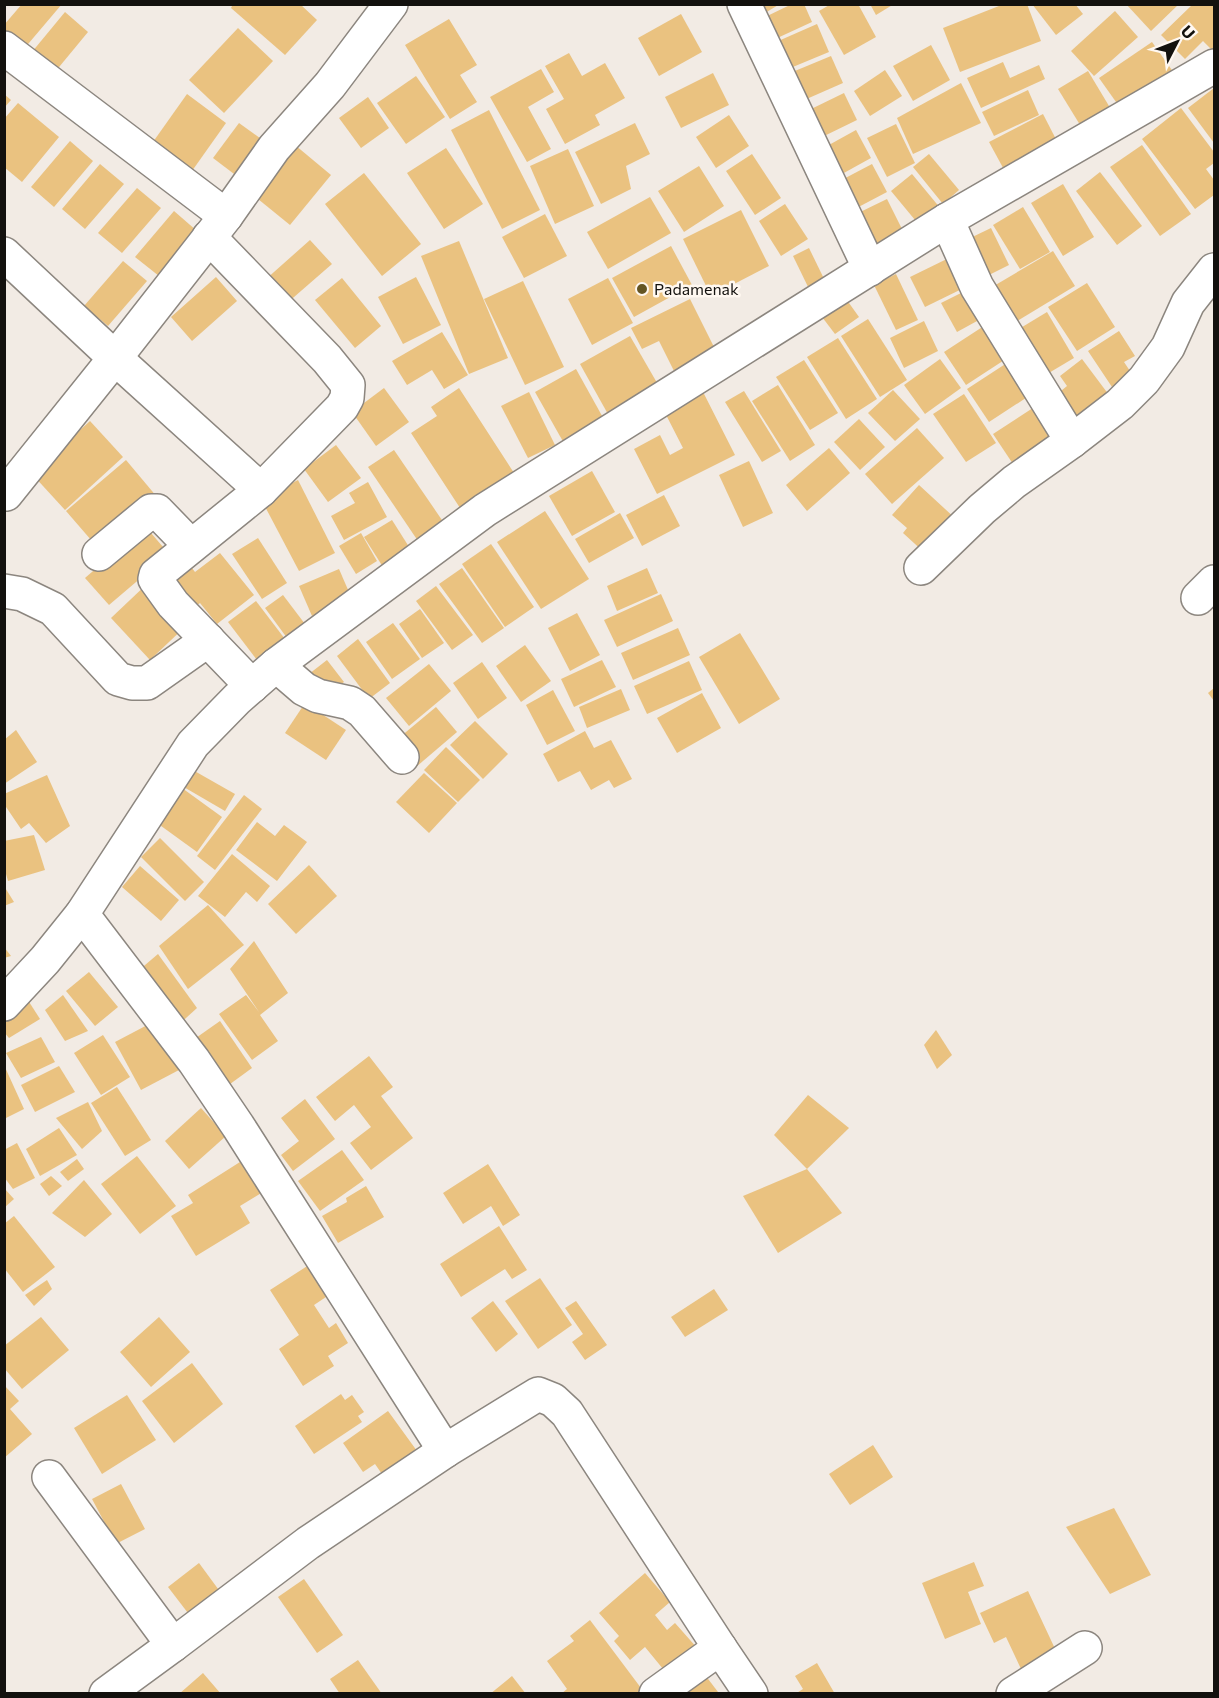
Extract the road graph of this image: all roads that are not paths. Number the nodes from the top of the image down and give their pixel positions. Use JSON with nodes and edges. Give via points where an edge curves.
{"nodes":[{"id":1,"x":391,"y":4,"type":"edge"},
{"id":2,"x":744,"y":4,"type":"edge"},
{"id":3,"x":4,"y":48,"type":"edge"},
{"id":4,"x":1215,"y":66,"type":"edge"},
{"id":5,"x":947,"y":220,"type":"junction"},
{"id":6,"x":218,"y":227,"type":"junction"},
{"id":7,"x":4,"y":254,"type":"edge"},
{"id":8,"x":870,"y":269,"type":"junction"},
{"id":9,"x":1215,"y":270,"type":"edge"},
{"id":10,"x":115,"y":358,"type":"junction"},
{"id":11,"x":1072,"y":441,"type":"junction"},
{"id":12,"x":261,"y":490,"type":"junction"},
{"id":13,"x":6,"y":494,"type":"dead end"},
{"id":14,"x":191,"y":546,"type":"junction"},
{"id":15,"x":99,"y":554,"type":"dead end"},
{"id":16,"x":921,"y":568,"type":"dead end"},
{"id":17,"x":4,"y":591,"type":"edge"},
{"id":18,"x":208,"y":640,"type":"junction"},
{"id":19,"x":264,"y":676,"type":"junction"},
{"id":20,"x":402,"y":757,"type":"dead end"},
{"id":21,"x":82,"y":914,"type":"junction"},
{"id":22,"x":4,"y":1004,"type":"edge"},
{"id":23,"x":445,"y":1451,"type":"junction"},
{"id":24,"x":49,"y":1477,"type":"dead end"},
{"id":25,"x":173,"y":1645,"type":"junction"},
{"id":26,"x":720,"y":1648,"type":"junction"},
{"id":27,"x":1085,"y":1648,"type":"dead end"},
{"id":28,"x":106,"y":1694,"type":"edge"},
{"id":29,"x":656,"y":1694,"type":"edge"},
{"id":30,"x":751,"y":1694,"type":"edge"},
{"id":31,"x":1012,"y":1694,"type":"edge"}],
"edges":[{"from":1,"to":6,"type":"street","via":[[330,85],[274,148]]},
{"from":2,"to":8,"type":"street"},
{"from":3,"to":6,"type":"street"},
{"from":4,"to":5,"type":"street"},
{"from":5,"to":8,"type":"street"},
{"from":5,"to":11,"type":"street","via":[[977,288]]},
{"from":6,"to":10,"type":"street"},
{"from":6,"to":12,"type":"street","via":[[348,385],[342,407]]},
{"from":7,"to":10,"type":"street"},
{"from":8,"to":19,"type":"street","via":[[485,510]]},
{"from":9,"to":11,"type":"street","via":[[1188,303],[1168,347],[1144,380]]},
{"from":10,"to":12,"type":"street"},
{"from":10,"to":13,"type":"street"},
{"from":11,"to":16,"type":"street","via":[[990,502]]},
{"from":12,"to":14,"type":"street"},
{"from":14,"to":15,"type":"street","via":[[157,511],[151,511]]},
{"from":14,"to":18,"type":"street","via":[[155,579]]},
{"from":17,"to":18,"type":"street","via":[[22,594],[53,609],[118,679],[132,683],[147,683]]},
{"from":18,"to":19,"type":"street"},
{"from":19,"to":20,"type":"street","via":[[350,703],[362,711]]},
{"from":19,"to":21,"type":"street","via":[[193,744]]},
{"from":21,"to":22,"type":"street"},
{"from":21,"to":23,"type":"street","via":[[194,1061],[238,1126]]},
{"from":23,"to":25,"type":"street","via":[[308,1543]]},
{"from":23,"to":26,"type":"street","via":[[538,1394],[553,1400],[567,1413]]},
{"from":24,"to":25,"type":"street"},
{"from":25,"to":28,"type":"street"},
{"from":26,"to":29,"type":"street"},
{"from":26,"to":30,"type":"street"},
{"from":27,"to":31,"type":"street"}]}
